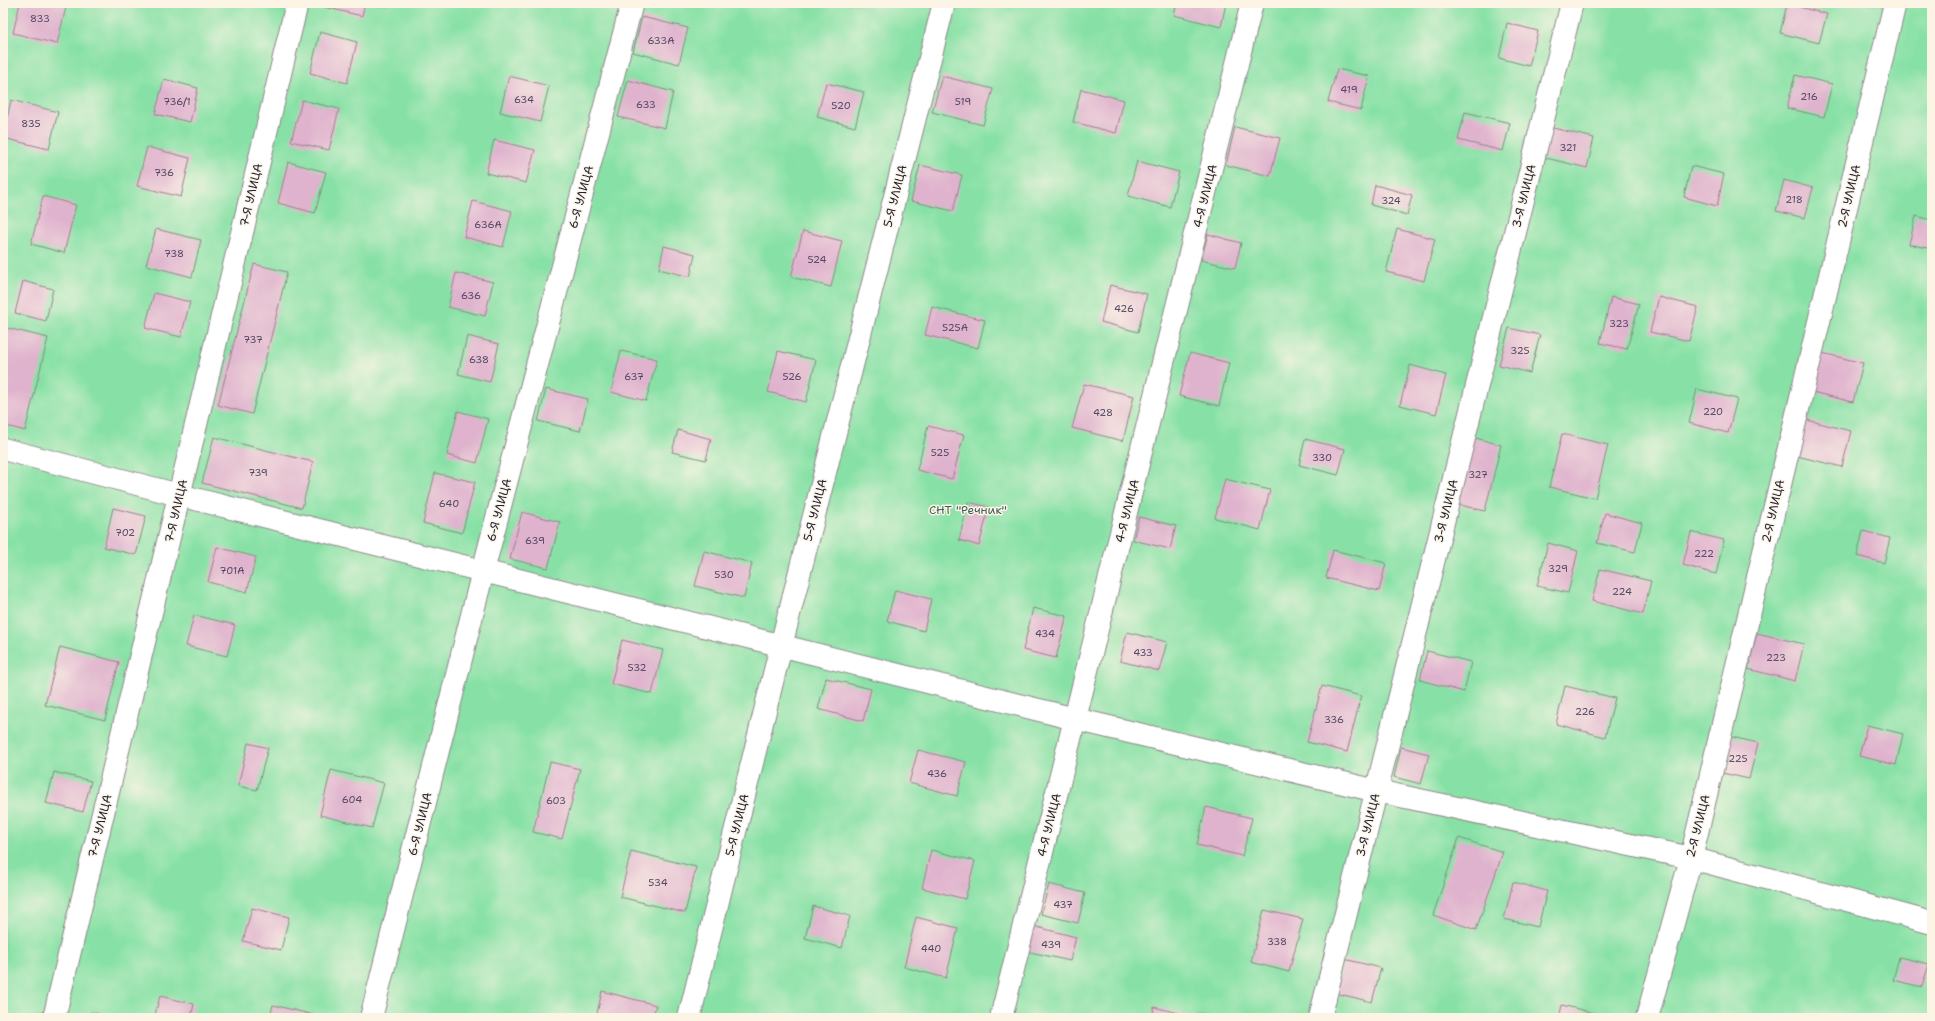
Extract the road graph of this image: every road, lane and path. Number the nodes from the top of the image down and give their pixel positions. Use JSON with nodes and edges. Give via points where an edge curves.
{"nodes":[{"id":1,"x":297,"y":3,"type":"edge"},
{"id":2,"x":632,"y":3,"type":"edge"},
{"id":3,"x":944,"y":3,"type":"edge"},
{"id":4,"x":1252,"y":3,"type":"edge"},
{"id":5,"x":1572,"y":3,"type":"edge"},
{"id":6,"x":1895,"y":3,"type":"edge"},
{"id":7,"x":3,"y":449,"type":"edge"},
{"id":8,"x":179,"y":495,"type":"junction"},
{"id":9,"x":483,"y":571,"type":"junction"},
{"id":10,"x":781,"y":646,"type":"junction"},
{"id":11,"x":1075,"y":719,"type":"junction"},
{"id":12,"x":1377,"y":791,"type":"junction"},
{"id":13,"x":1691,"y":858,"type":"junction"},
{"id":14,"x":1932,"y":922,"type":"edge"},
{"id":15,"x":54,"y":1018,"type":"edge"},
{"id":16,"x":371,"y":1018,"type":"edge"},
{"id":17,"x":689,"y":1018,"type":"edge"},
{"id":18,"x":1001,"y":1018,"type":"edge"},
{"id":19,"x":1320,"y":1018,"type":"edge"},
{"id":20,"x":1647,"y":1018,"type":"edge"}],
"edges":[{"from":1,"to":8,"type":"street","name":"7-Я УЛИЦА"},
{"from":2,"to":9,"type":"street","name":"6-Я УЛИЦА"},
{"from":3,"to":10,"type":"street","name":"5-Я УЛИЦА"},
{"from":4,"to":11,"type":"street","name":"4-Я УЛИЦА"},
{"from":5,"to":12,"type":"street","name":"3-Я УЛИЦА"},
{"from":6,"to":13,"type":"street","name":"2-Я УЛИЦА"},
{"from":7,"to":8,"type":"street"},
{"from":8,"to":9,"type":"street"},
{"from":8,"to":15,"type":"street","name":"7-Я УЛИЦА"},
{"from":9,"to":10,"type":"street"},
{"from":9,"to":16,"type":"street","name":"6-Я УЛИЦА"},
{"from":10,"to":11,"type":"street"},
{"from":10,"to":17,"type":"street","name":"5-Я УЛИЦА"},
{"from":11,"to":12,"type":"street"},
{"from":11,"to":18,"type":"street","name":"4-Я УЛИЦА"},
{"from":12,"to":13,"type":"street"},
{"from":12,"to":19,"type":"street","name":"3-Я УЛИЦА"},
{"from":13,"to":14,"type":"street"},
{"from":13,"to":20,"type":"street","name":"2-Я УЛИЦА"}]}
